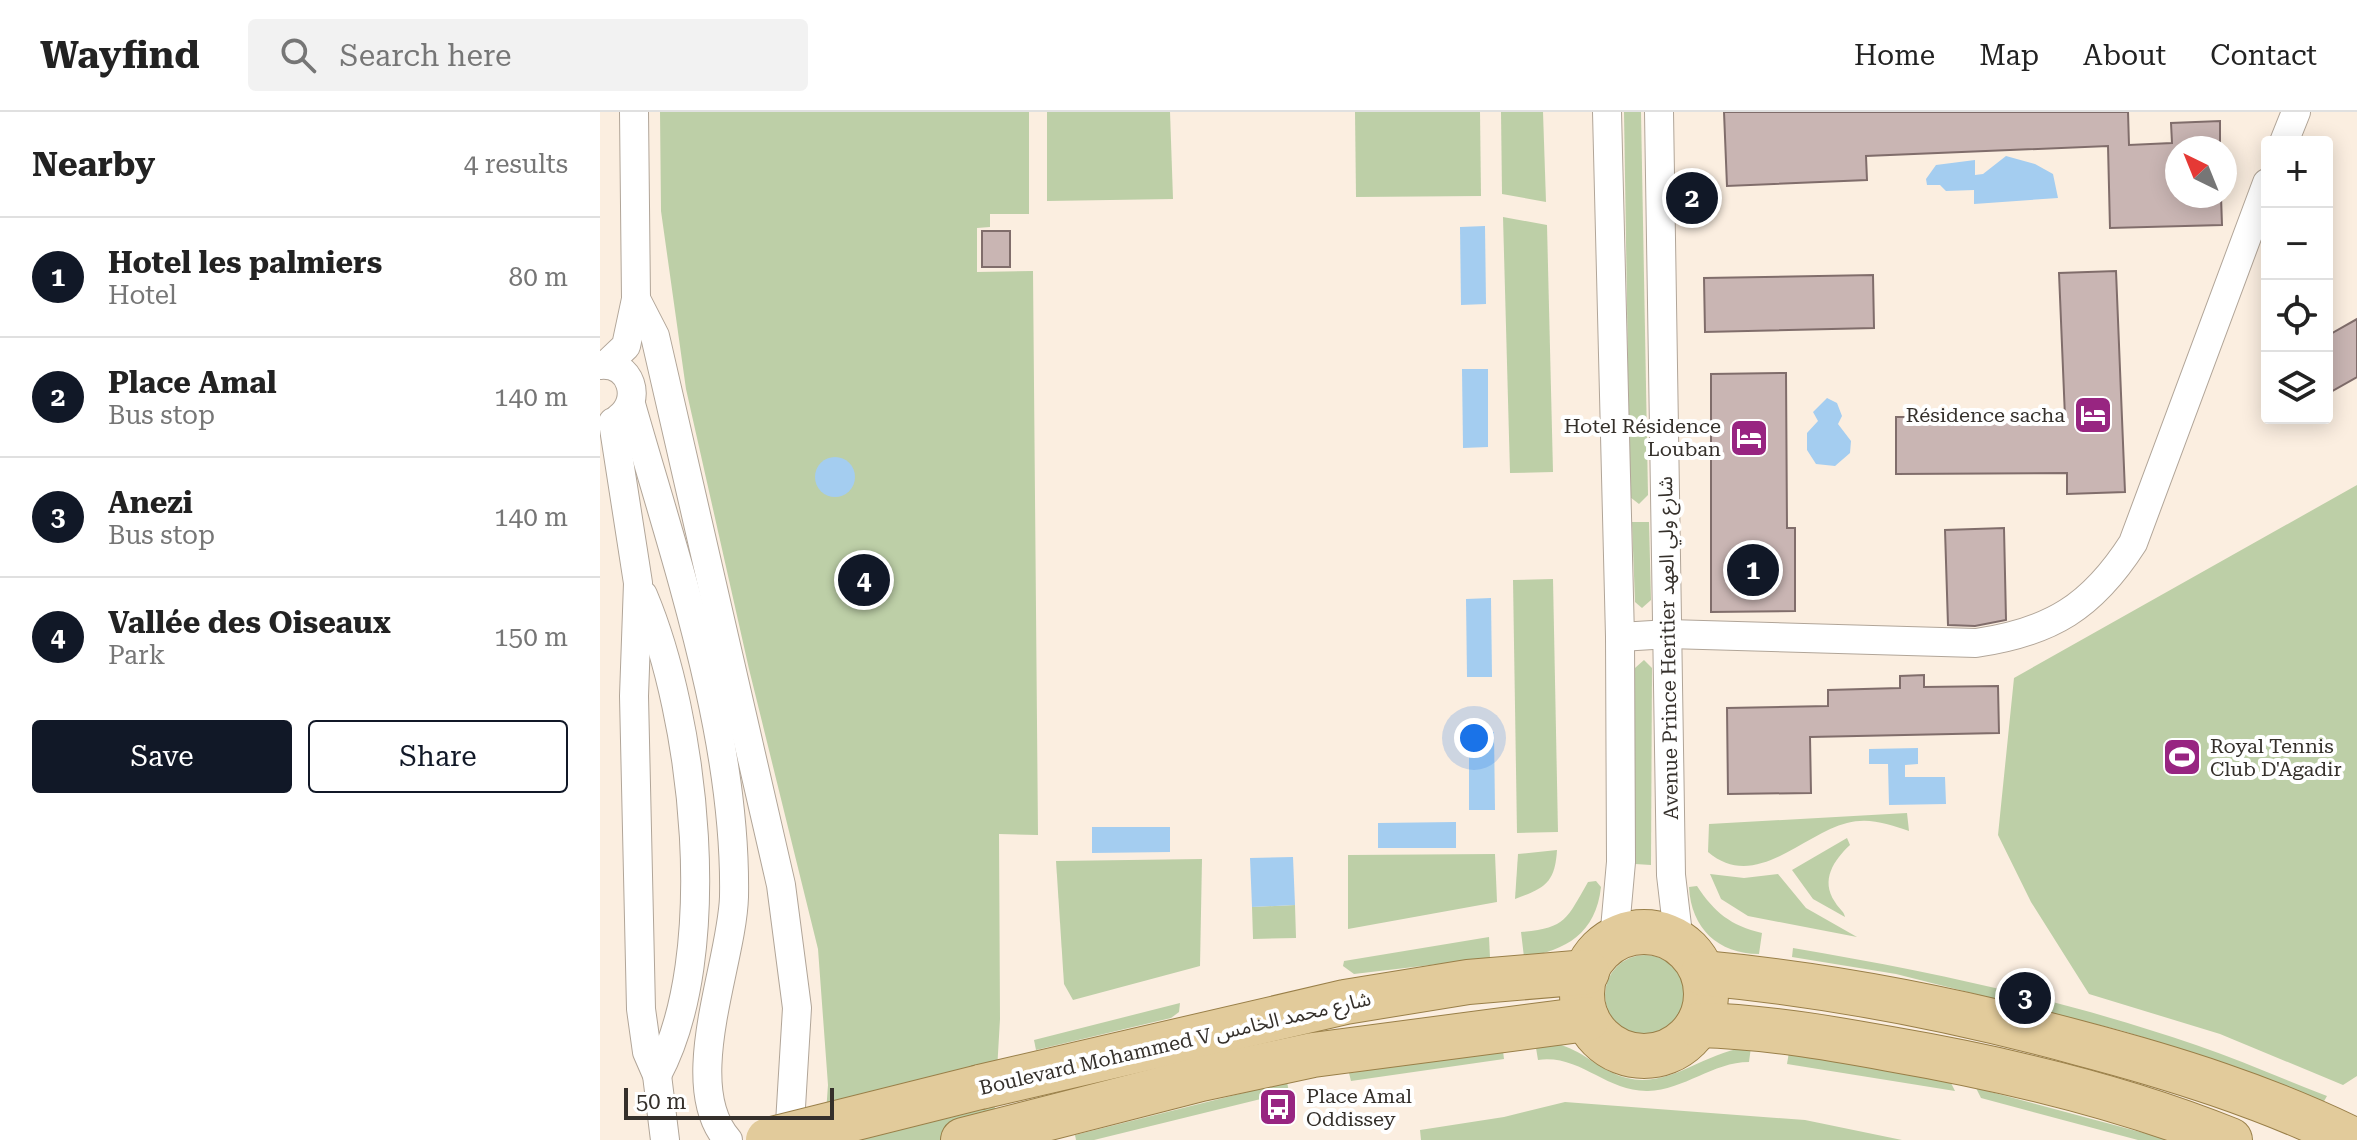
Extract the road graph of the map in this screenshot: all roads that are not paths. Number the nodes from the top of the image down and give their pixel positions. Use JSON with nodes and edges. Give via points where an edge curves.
{"nodes":[{"id":1,"x":634,"y":112,"type":"edge"},
{"id":2,"x":1607,"y":112,"type":"edge"},
{"id":3,"x":1659,"y":112,"type":"edge"},
{"id":4,"x":2296,"y":112,"type":"edge"},
{"id":5,"x":2286,"y":136,"type":"edge"},
{"id":6,"x":2261,"y":199,"type":"edge"},
{"id":7,"x":636,"y":299,"type":"junction"},
{"id":8,"x":604,"y":364,"type":"edge"},
{"id":9,"x":615,"y":417,"type":"edge"},
{"id":10,"x":638,"y":583,"type":"junction"},
{"id":11,"x":1669,"y":634,"type":"junction"},
{"id":12,"x":1620,"y":637,"type":"junction"},
{"id":13,"x":1600,"y":956,"type":"junction"},
{"id":14,"x":1691,"y":958,"type":"junction"},
{"id":15,"x":1587,"y":1019,"type":"junction"},
{"id":16,"x":1698,"y":1025,"type":"junction"},
{"id":17,"x":657,"y":1075,"type":"junction"},
{"id":18,"x":975,"y":1137,"type":"edge"},
{"id":19,"x":665,"y":1140,"type":"edge"},
{"id":20,"x":728,"y":1140,"type":"edge"},
{"id":21,"x":768,"y":1140,"type":"edge"},
{"id":22,"x":789,"y":1140,"type":"edge"},
{"id":23,"x":2230,"y":1140,"type":"edge"},
{"id":24,"x":2354,"y":1140,"type":"edge"}],
"edges":[{"from":1,"to":7,"type":"street"},
{"from":2,"to":12,"type":"street"},
{"from":3,"to":11,"type":"street","name":"Avenue Prince Heritier شارع ولي العهد"},
{"from":4,"to":5,"type":"street"},
{"from":6,"to":11,"type":"street","via":[[2133,543],[2112,576],[2084,603],[2015,638],[1976,643]]},
{"from":7,"to":8,"type":"street","via":[[626,346]]},
{"from":7,"to":22,"type":"street","via":[[655,336],[781,885],[797,1008]]},
{"from":8,"to":9,"type":"street","via":[[620,369],[633,391]]},
{"from":9,"to":10,"type":"street"},
{"from":9,"to":20,"type":"street","via":[[689,607],[721,751],[734,900],[707,1067],[713,1113]]},
{"from":10,"to":17,"type":"street","via":[[638,938],[643,1032]]},
{"from":10,"to":17,"type":"street","via":[[677,698],[690,775],[694,850],[684,1003]]},
{"from":11,"to":12,"type":"street"},
{"from":11,"to":14,"type":"street","name":"Avenue Prince Heritier شارع ولي العهد","via":[[1671,875]]},
{"from":12,"to":13,"type":"street","via":[[1621,862]]},
{"from":13,"to":14,"type":"main road","via":[[1645,932],[1661,934]]},
{"from":13,"to":15,"type":"main road","via":[[1583,987]]},
{"from":13,"to":21,"type":"main road","name":"Boulevard Mohammed V شارع محمد الخامس","bridge":true,"via":[[1345,1002]]},
{"from":14,"to":16,"type":"main road","via":[[1707,991]]},
{"from":14,"to":24,"type":"main road","via":[[2003,1022],[2163,1065]]},
{"from":15,"to":16,"type":"main road","via":[[1612,1048],[1631,1055],[1669,1051]]},
{"from":15,"to":18,"type":"main road","name":"Boulevard Mohammed V شارع محمد الخامس","via":[[1313,1055]]},
{"from":16,"to":23,"type":"main road","via":[[1768,1027],[1952,1060],[2058,1084],[2182,1120]]},
{"from":17,"to":19,"type":"street"}]}
